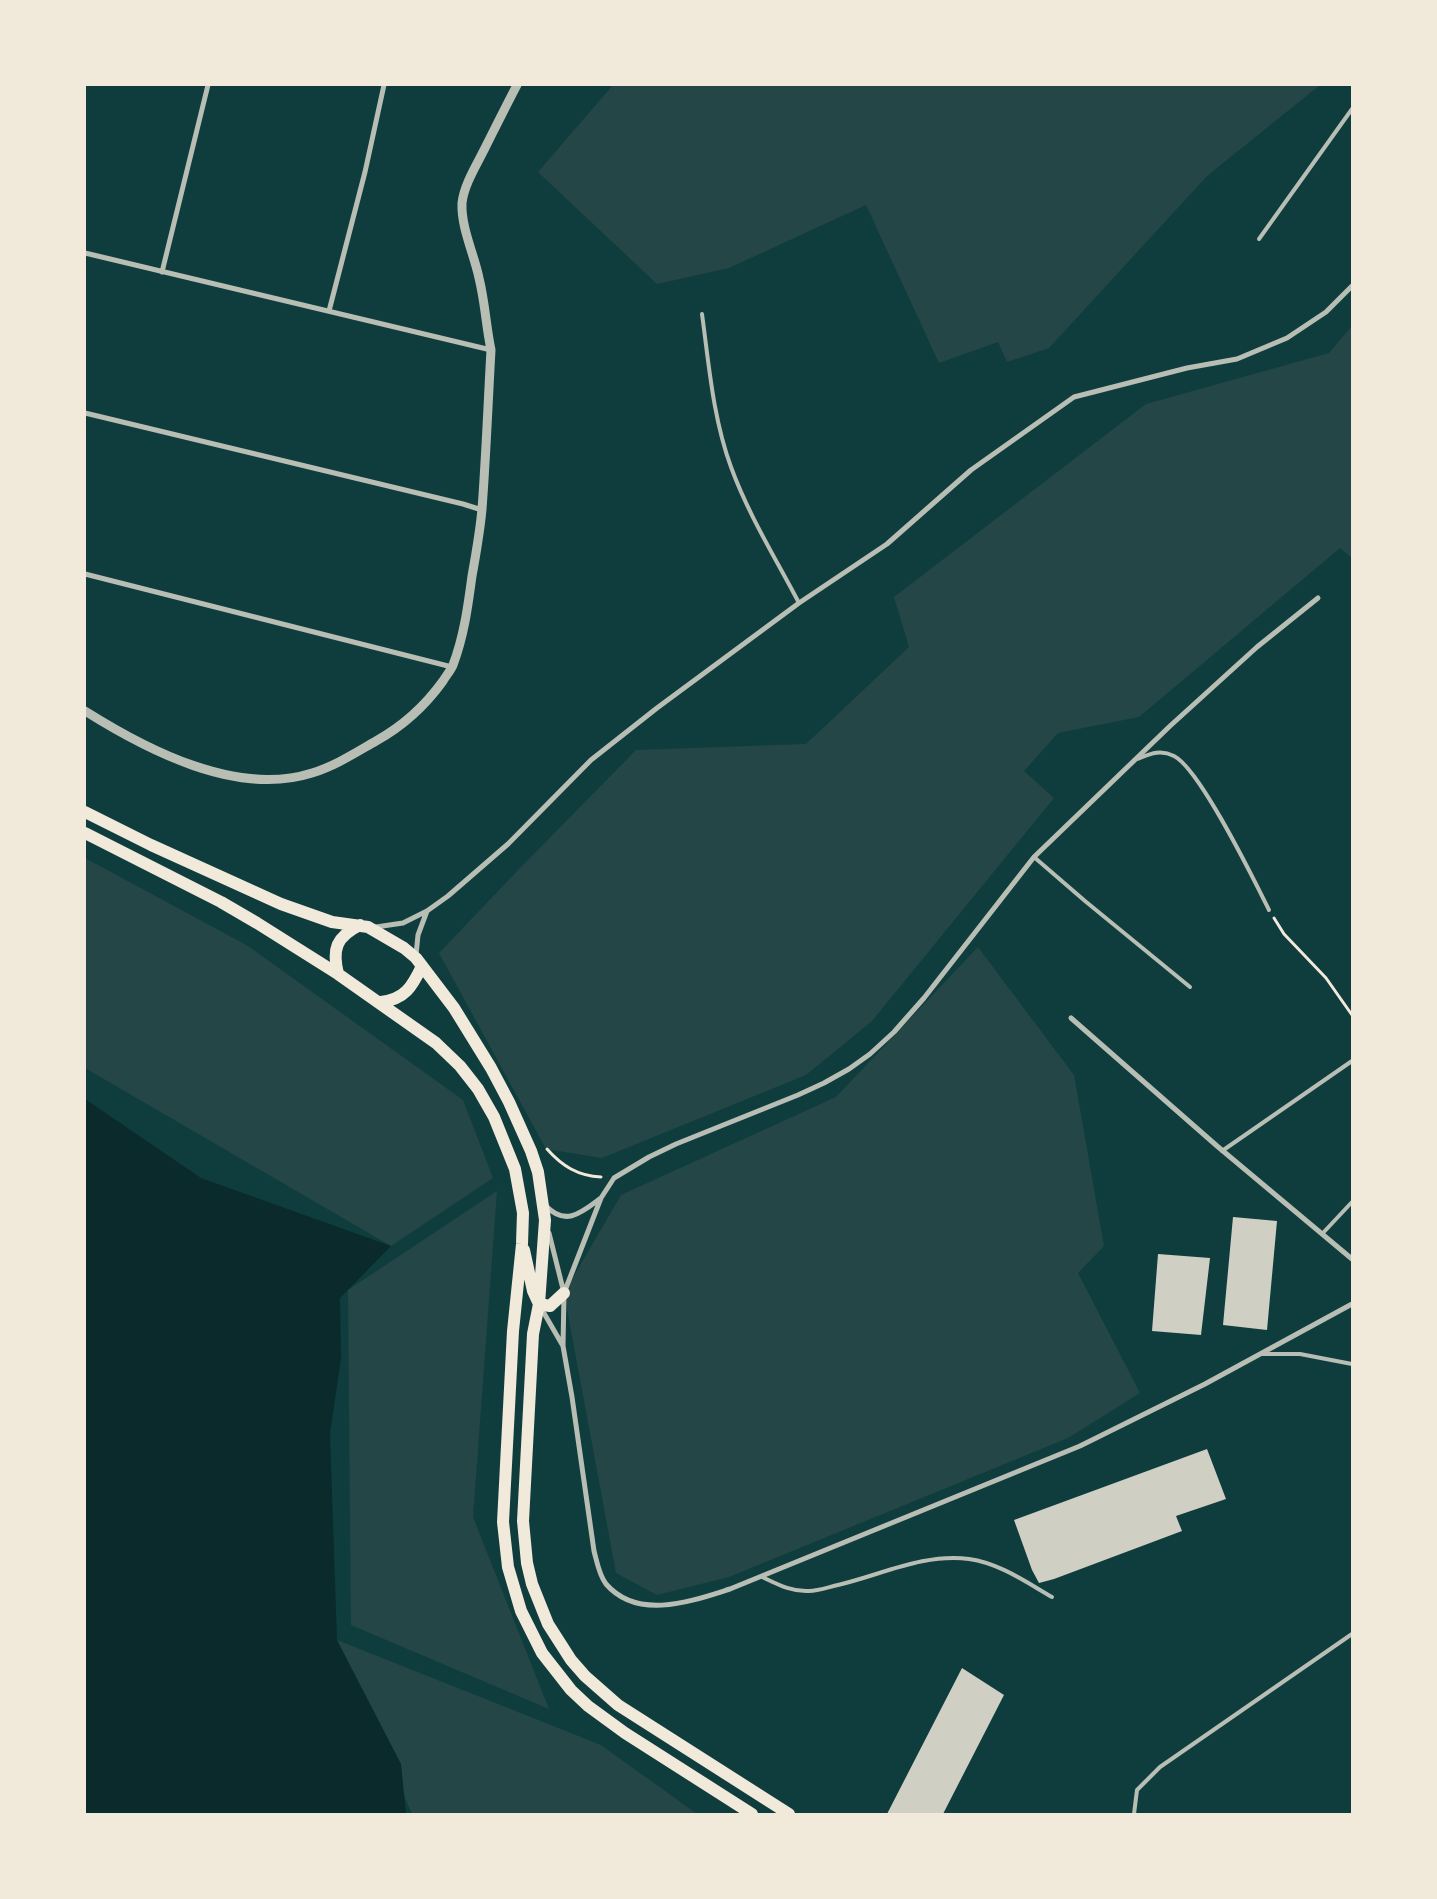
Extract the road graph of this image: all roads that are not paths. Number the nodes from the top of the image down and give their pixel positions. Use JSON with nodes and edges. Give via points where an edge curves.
{"nodes":[{"id":1,"x":208,"y":85,"type":"edge"},
{"id":2,"x":384,"y":85,"type":"edge"},
{"id":3,"x":517,"y":85,"type":"edge"},
{"id":4,"x":1352,"y":109,"type":"edge"},
{"id":5,"x":1259,"y":239,"type":"dead end"},
{"id":6,"x":85,"y":253,"type":"edge"},
{"id":7,"x":162,"y":272,"type":"junction"},
{"id":8,"x":1352,"y":286,"type":"edge"},
{"id":9,"x":329,"y":312,"type":"junction"},
{"id":10,"x":702,"y":314,"type":"dead end"},
{"id":11,"x":491,"y":350,"type":"junction"},
{"id":12,"x":85,"y":413,"type":"edge"},
{"id":13,"x":482,"y":510,"type":"junction"},
{"id":14,"x":85,"y":574,"type":"edge"},
{"id":15,"x":1318,"y":598,"type":"dead end"},
{"id":16,"x":799,"y":603,"type":"junction"},
{"id":17,"x":452,"y":667,"type":"junction"},
{"id":18,"x":85,"y":711,"type":"edge"},
{"id":19,"x":1133,"y":761,"type":"junction"},
{"id":20,"x":85,"y":812,"type":"edge"},
{"id":21,"x":85,"y":833,"type":"edge"},
{"id":22,"x":1034,"y":857,"type":"junction"},
{"id":23,"x":1270,"y":910,"type":"road end"},
{"id":24,"x":427,"y":911,"type":"junction"},
{"id":25,"x":364,"y":926,"type":"junction"},
{"id":26,"x":419,"y":962,"type":"junction"},
{"id":27,"x":338,"y":974,"type":"junction"},
{"id":28,"x":1190,"y":987,"type":"dead end"},
{"id":29,"x":381,"y":1002,"type":"junction"},
{"id":30,"x":1071,"y":1018,"type":"dead end"},
{"id":31,"x":1352,"y":1062,"type":"edge"},
{"id":32,"x":1222,"y":1151,"type":"junction"},
{"id":33,"x":601,"y":1198,"type":"junction"},
{"id":34,"x":543,"y":1202,"type":"junction"},
{"id":35,"x":1352,"y":1202,"type":"edge"},
{"id":36,"x":545,"y":1220,"type":"junction"},
{"id":37,"x":1322,"y":1234,"type":"junction"},
{"id":38,"x":522,"y":1244,"type":"junction"},
{"id":39,"x":1352,"y":1260,"type":"edge"},
{"id":40,"x":564,"y":1293,"type":"junction"},
{"id":41,"x":539,"y":1304,"type":"junction"},
{"id":42,"x":1352,"y":1304,"type":"edge"},
{"id":43,"x":563,"y":1346,"type":"junction"},
{"id":44,"x":1261,"y":1354,"type":"junction"},
{"id":45,"x":1352,"y":1364,"type":"edge"},
{"id":46,"x":762,"y":1577,"type":"junction"},
{"id":47,"x":1052,"y":1597,"type":"dead end"},
{"id":48,"x":1352,"y":1634,"type":"edge"},
{"id":49,"x":752,"y":1814,"type":"edge"},
{"id":50,"x":789,"y":1814,"type":"edge"},
{"id":51,"x":1134,"y":1814,"type":"edge"}],
"edges":[{"from":1,"to":7,"type":"street"},
{"from":2,"to":9,"type":"street"},
{"from":3,"to":11,"type":"street","via":[[462,202],[464,227],[481,288]]},
{"from":4,"to":5,"type":"lane"},
{"from":6,"to":7,"type":"street"},
{"from":7,"to":9,"type":"street"},
{"from":8,"to":16,"type":"street","via":[[1326,312],[1287,338],[1237,359],[1187,368],[1074,397],[972,470],[887,544]]},
{"from":9,"to":11,"type":"street"},
{"from":10,"to":16,"type":"lane","via":[[715,407],[731,467],[754,519]]},
{"from":11,"to":13,"type":"street"},
{"from":12,"to":13,"type":"street"},
{"from":13,"to":17,"type":"street","via":[[464,630]]},
{"from":14,"to":17,"type":"street"},
{"from":15,"to":19,"type":"street","via":[[1257,647]]},
{"from":16,"to":24,"type":"street","via":[[591,760],[508,844]]},
{"from":17,"to":18,"type":"street","via":[[430,698],[383,737],[337,763],[311,774],[290,778],[249,778],[188,764]]},
{"from":19,"to":22,"type":"street"},
{"from":19,"to":23,"type":"lane","via":[[1153,752],[1163,752],[1180,759],[1191,771],[1239,851]]},
{"from":20,"to":25,"type":"main road","via":[[281,904],[332,922]]},
{"from":21,"to":27,"type":"main road","via":[[235,910]]},
{"from":22,"to":28,"type":"lane"},
{"from":22,"to":33,"type":"street","via":[[924,998],[870,1054],[824,1083],[649,1157],[614,1178]]},
{"from":24,"to":25,"type":"street","via":[[403,923]]},
{"from":24,"to":26,"type":"street","via":[[418,935]]},
{"from":25,"to":26,"type":"main road","via":[[404,948]]},
{"from":25,"to":27,"type":"main road","via":[[349,930],[337,946],[334,959]]},
{"from":26,"to":29,"type":"main road","via":[[408,990],[396,1000]]},
{"from":26,"to":34,"type":"main road","via":[[454,1008],[509,1102],[531,1151]]},
{"from":27,"to":29,"type":"main road"},
{"from":29,"to":38,"type":"main road","via":[[436,1043],[478,1089],[494,1117],[515,1170],[523,1213]]},
{"from":30,"to":32,"type":"street"},
{"from":31,"to":32,"type":"lane"},
{"from":32,"to":37,"type":"street"},
{"from":33,"to":34,"type":"street","via":[[574,1216],[562,1216]]},
{"from":33,"to":40,"type":"street"},
{"from":34,"to":36,"type":"main road"},
{"from":35,"to":37,"type":"lane"},
{"from":36,"to":40,"type":"street"},
{"from":36,"to":41,"type":"main road"},
{"from":37,"to":39,"type":"street"},
{"from":38,"to":41,"type":"main road"},
{"from":38,"to":49,"type":"main road","via":[[513,1331],[503,1522],[508,1567],[521,1611],[551,1665],[588,1706]]},
{"from":40,"to":41,"type":"main road","via":[[550,1306]]},
{"from":40,"to":43,"type":"street"},
{"from":41,"to":43,"type":"street"},
{"from":41,"to":50,"type":"main road","via":[[533,1334],[523,1521],[532,1584],[548,1624],[585,1676],[618,1704]]},
{"from":42,"to":44,"type":"street"},
{"from":43,"to":46,"type":"street","via":[[594,1551],[598,1569],[606,1583],[630,1601],[658,1605],[701,1599]]},
{"from":44,"to":45,"type":"lane","via":[[1300,1354]]},
{"from":44,"to":46,"type":"street","via":[[1080,1446]]},
{"from":46,"to":47,"type":"lane","via":[[786,1588],[810,1591],[946,1557],[987,1564]]},
{"from":48,"to":51,"type":"lane","via":[[1160,1767],[1138,1790]]}]}
